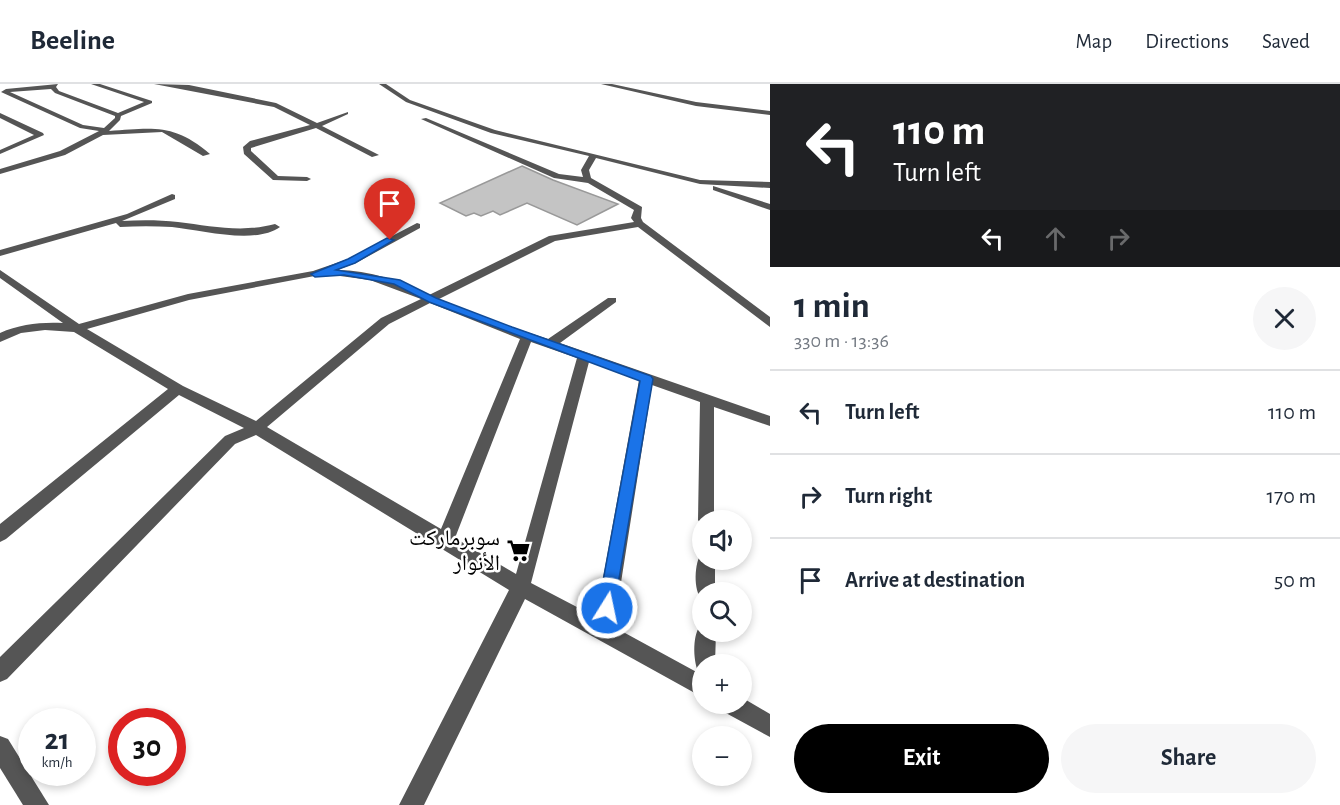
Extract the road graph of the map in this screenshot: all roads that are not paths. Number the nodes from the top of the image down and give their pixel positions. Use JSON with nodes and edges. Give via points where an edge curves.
{"nodes":[{"id":1,"x":94,"y":84,"type":"edge"},
{"id":2,"x":158,"y":84,"type":"edge"},
{"id":3,"x":382,"y":84,"type":"edge"},
{"id":4,"x":604,"y":84,"type":"edge"},
{"id":5,"x":54,"y":86,"type":"edge"},
{"id":6,"x":2,"y":92,"type":"edge"},
{"id":7,"x":346,"y":113,"type":"dead end"},
{"id":8,"x":770,"y":113,"type":"edge"},
{"id":9,"x":118,"y":115,"type":"junction"},
{"id":10,"x":0,"y":116,"type":"edge"},
{"id":11,"x":424,"y":119,"type":"dead end"},
{"id":12,"x":318,"y":125,"type":"junction"},
{"id":13,"x":102,"y":131,"type":"junction"},
{"id":14,"x":1,"y":152,"type":"edge"},
{"id":15,"x":206,"y":154,"type":"dead end"},
{"id":16,"x":375,"y":155,"type":"dead end"},
{"id":17,"x":594,"y":155,"type":"junction"},
{"id":18,"x":20,"y":166,"type":"junction"},
{"id":19,"x":0,"y":172,"type":"edge"},
{"id":20,"x":307,"y":179,"type":"dead end"},
{"id":21,"x":590,"y":181,"type":"junction"},
{"id":22,"x":700,"y":182,"type":"junction"},
{"id":23,"x":770,"y":185,"type":"edge"},
{"id":24,"x":172,"y":197,"type":"dead end"},
{"id":25,"x":770,"y":207,"type":"edge"},
{"id":26,"x":105,"y":224,"type":"junction"},
{"id":27,"x":640,"y":224,"type":"junction"},
{"id":28,"x":417,"y":226,"type":"dead end"},
{"id":29,"x":275,"y":227,"type":"dead end"},
{"id":30,"x":0,"y":253,"type":"edge"},
{"id":31,"x":0,"y":273,"type":"edge"},
{"id":32,"x":315,"y":274,"type":"junction"},
{"id":33,"x":432,"y":300,"type":"junction"},
{"id":34,"x":612,"y":300,"type":"dead end"},
{"id":35,"x":770,"y":323,"type":"edge"},
{"id":36,"x":77,"y":328,"type":"junction"},
{"id":37,"x":527,"y":337,"type":"junction"},
{"id":38,"x":0,"y":338,"type":"edge"},
{"id":39,"x":550,"y":344,"type":"junction"},
{"id":40,"x":584,"y":356,"type":"junction"},
{"id":41,"x":646,"y":379,"type":"junction"},
{"id":42,"x":178,"y":389,"type":"junction"},
{"id":43,"x":706,"y":400,"type":"junction"},
{"id":44,"x":770,"y":421,"type":"edge"},
{"id":45,"x":257,"y":428,"type":"junction"},
{"id":46,"x":706,"y":510,"type":"edge"},
{"id":47,"x":0,"y":534,"type":"edge"},
{"id":48,"x":445,"y":540,"type":"junction"},
{"id":49,"x":521,"y":587,"type":"junction"},
{"id":50,"x":603,"y":631,"type":"junction"},
{"id":51,"x":0,"y":672,"type":"edge"},
{"id":52,"x":692,"y":680,"type":"edge"},
{"id":53,"x":749,"y":714,"type":"edge"},
{"id":54,"x":770,"y":726,"type":"edge"},
{"id":55,"x":0,"y":747,"type":"edge"},
{"id":56,"x":37,"y":805,"type":"edge"},
{"id":57,"x":411,"y":805,"type":"edge"}],
"edges":[{"from":1,"to":9,"type":"street","via":[[150,102]]},
{"from":2,"to":12,"type":"street","via":[[276,105]]},
{"from":3,"to":17,"type":"street","via":[[408,101],[493,132]]},
{"from":4,"to":8,"type":"street","via":[[696,104]]},
{"from":5,"to":6,"type":"street"},
{"from":5,"to":9,"type":"street","via":[[57,92]]},
{"from":6,"to":13,"type":"street","via":[[82,127]]},
{"from":7,"to":12,"type":"street"},
{"from":9,"to":13,"type":"street"},
{"from":10,"to":14,"type":"street","via":[[40,135]]},
{"from":11,"to":21,"type":"street","via":[[557,176]]},
{"from":12,"to":16,"type":"street"},
{"from":12,"to":20,"type":"street","via":[[254,143],[246,150],[272,177]]},
{"from":13,"to":15,"type":"street","via":[[162,130]]},
{"from":13,"to":18,"type":"street","via":[[52,157]]},
{"from":14,"to":18,"type":"street"},
{"from":17,"to":21,"type":"street","via":[[585,170]]},
{"from":17,"to":22,"type":"street"},
{"from":18,"to":19,"type":"street"},
{"from":21,"to":27,"type":"street","via":[[639,209],[636,218]]},
{"from":22,"to":23,"type":"street"},
{"from":22,"to":25,"type":"street"},
{"from":24,"to":26,"type":"street"},
{"from":26,"to":29,"type":"street","via":[[153,223],[248,234]]},
{"from":26,"to":30,"type":"street"},
{"from":27,"to":33,"type":"street","via":[[552,238]]},
{"from":27,"to":35,"type":"street"},
{"from":28,"to":32,"type":"street","via":[[352,261]]},
{"from":31,"to":36,"type":"street"},
{"from":32,"to":33,"type":"street","via":[[344,273],[397,282]]},
{"from":32,"to":36,"type":"street","via":[[188,297]]},
{"from":33,"to":37,"type":"street"},
{"from":33,"to":45,"type":"street","via":[[385,321]]},
{"from":34,"to":39,"type":"street"},
{"from":36,"to":38,"type":"street","via":[[45,326],[18,330]]},
{"from":36,"to":42,"type":"street"},
{"from":37,"to":39,"type":"street"},
{"from":37,"to":48,"type":"street"},
{"from":39,"to":40,"type":"street"},
{"from":40,"to":41,"type":"street"},
{"from":40,"to":49,"type":"street"},
{"from":41,"to":43,"type":"street"},
{"from":41,"to":50,"type":"street"},
{"from":42,"to":45,"type":"street"},
{"from":42,"to":47,"type":"street"},
{"from":43,"to":44,"type":"street"},
{"from":43,"to":46,"type":"street"},
{"from":45,"to":48,"type":"street"},
{"from":45,"to":51,"type":"street","via":[[230,440]]},
{"from":48,"to":49,"type":"street"},
{"from":49,"to":50,"type":"street"},
{"from":49,"to":57,"type":"street"},
{"from":50,"to":52,"type":"street"},
{"from":53,"to":54,"type":"street"},
{"from":55,"to":56,"type":"street"}]}
